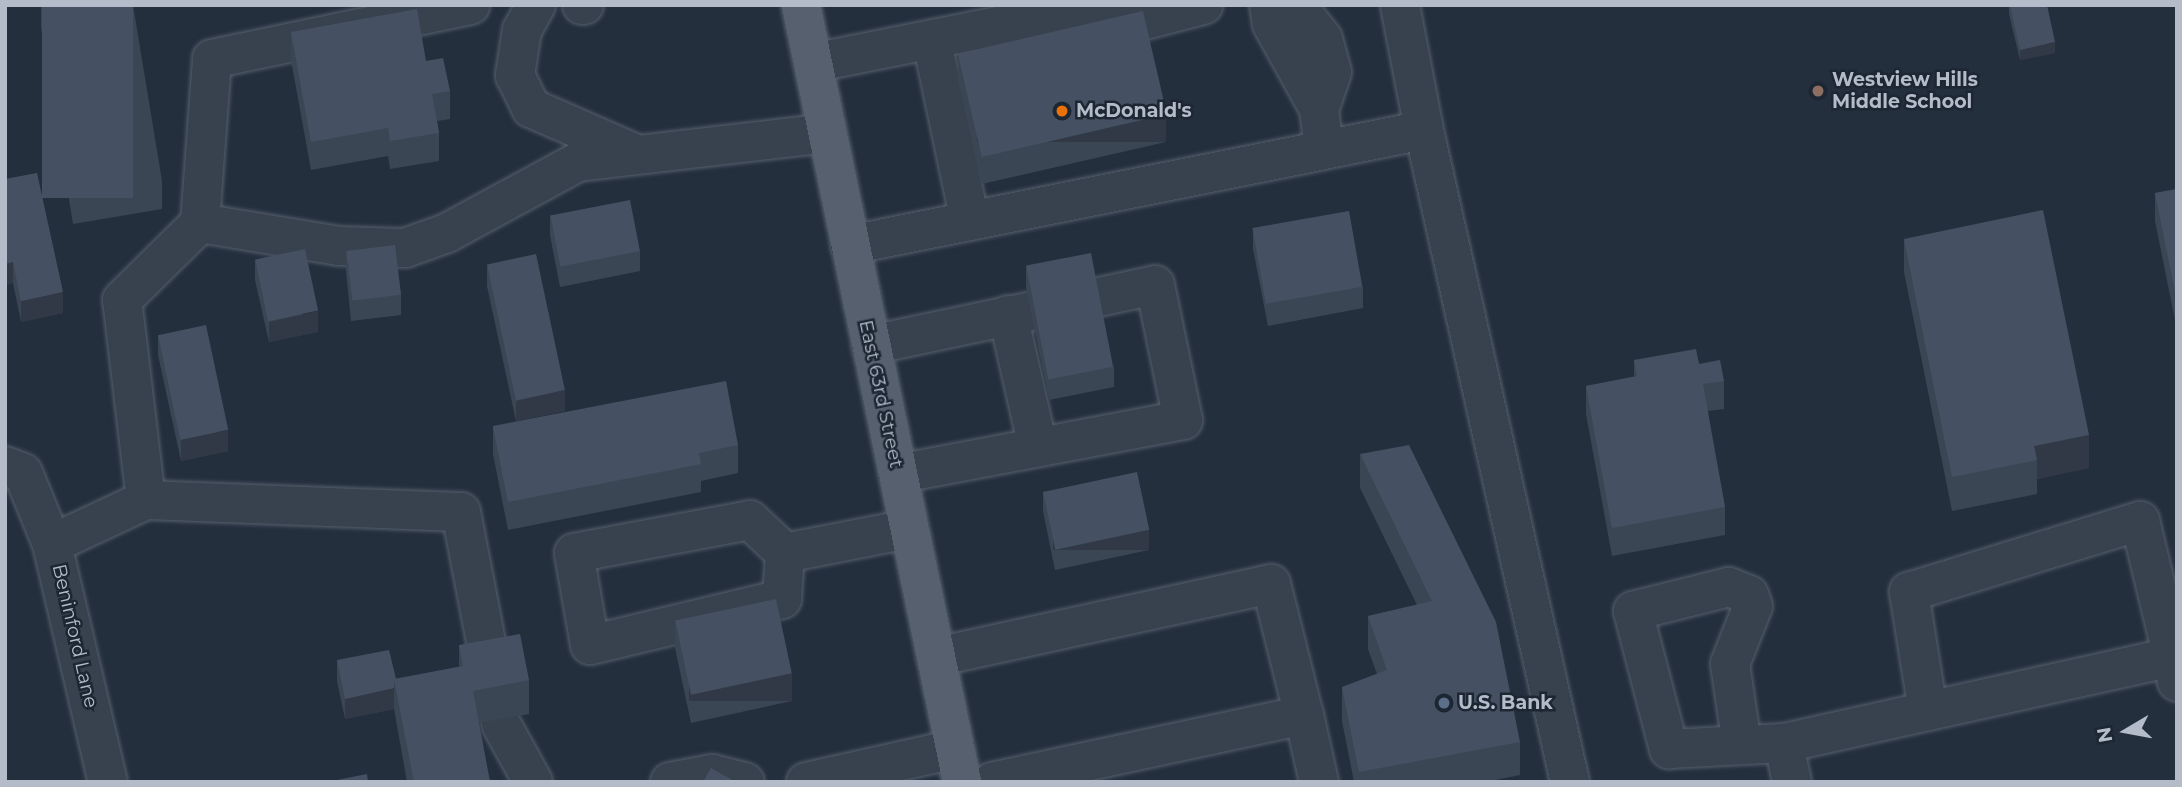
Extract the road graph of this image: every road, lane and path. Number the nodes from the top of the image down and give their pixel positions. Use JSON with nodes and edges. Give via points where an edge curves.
{"nodes":[{"id":1,"x":470,"y":5,"type":"edge"},
{"id":2,"x":536,"y":5,"type":"edge"},
{"id":3,"x":801,"y":5,"type":"edge"},
{"id":4,"x":1102,"y":5,"type":"edge"},
{"id":5,"x":1203,"y":5,"type":"edge"},
{"id":6,"x":1269,"y":5,"type":"edge"},
{"id":7,"x":1296,"y":5,"type":"edge"},
{"id":8,"x":1400,"y":5,"type":"edge"},
{"id":9,"x":932,"y":41,"type":"junction"},
{"id":10,"x":813,"y":63,"type":"junction"},
{"id":11,"x":1319,"y":109,"type":"junction"},
{"id":12,"x":1424,"y":130,"type":"junction"},
{"id":13,"x":827,"y":133,"type":"junction"},
{"id":14,"x":1324,"y":150,"type":"junction"},
{"id":15,"x":634,"y":153,"type":"junction"},
{"id":16,"x":970,"y":221,"type":"junction"},
{"id":17,"x":200,"y":223,"type":"junction"},
{"id":18,"x":850,"y":245,"type":"junction"},
{"id":19,"x":1007,"y":315,"type":"junction"},
{"id":20,"x":871,"y":345,"type":"junction"},
{"id":21,"x":1038,"y":447,"type":"junction"},
{"id":22,"x":5,"y":466,"type":"edge"},
{"id":23,"x":898,"y":474,"type":"junction"},
{"id":24,"x":146,"y":500,"type":"junction"},
{"id":25,"x":909,"y":529,"type":"junction"},
{"id":26,"x":52,"y":544,"type":"junction"},
{"id":27,"x":785,"y":554,"type":"junction"},
{"id":28,"x":936,"y":657,"type":"junction"},
{"id":29,"x":2175,"y":670,"type":"edge"},
{"id":30,"x":492,"y":673,"type":"edge"},
{"id":31,"x":1928,"y":711,"type":"junction"},
{"id":32,"x":1304,"y":715,"type":"junction"},
{"id":33,"x":501,"y":724,"type":"dead end"},
{"id":34,"x":1784,"y":743,"type":"junction"},
{"id":35,"x":1742,"y":745,"type":"junction"},
{"id":36,"x":958,"y":765,"type":"edge"},
{"id":37,"x":1123,"y":768,"type":"edge"},
{"id":38,"x":829,"y":779,"type":"edge"},
{"id":39,"x":108,"y":782,"type":"edge"},
{"id":40,"x":533,"y":782,"type":"edge"},
{"id":41,"x":670,"y":782,"type":"edge"},
{"id":42,"x":745,"y":782,"type":"edge"},
{"id":43,"x":992,"y":782,"type":"edge"},
{"id":44,"x":1318,"y":782,"type":"edge"},
{"id":45,"x":1570,"y":782,"type":"edge"},
{"id":46,"x":1792,"y":782,"type":"edge"}],
"edges":[{"from":1,"to":17,"type":"street","via":[[212,59]]},
{"from":2,"to":15,"type":"street","via":[[522,30],[515,75],[531,108]]},
{"from":3,"to":10,"type":"main road","name":"East 63rd Street"},
{"from":4,"to":9,"type":"street"},
{"from":5,"to":9,"type":"street","via":[[989,56]]},
{"from":6,"to":11,"type":"street","via":[[1272,24]]},
{"from":7,"to":11,"type":"street","via":[[1323,39],[1332,72]]},
{"from":8,"to":12,"type":"street"},
{"from":9,"to":10,"type":"street"},
{"from":9,"to":16,"type":"street"},
{"from":10,"to":13,"type":"main road","name":"East 63rd Street"},
{"from":11,"to":14,"type":"street"},
{"from":12,"to":14,"type":"street"},
{"from":12,"to":45,"type":"street"},
{"from":13,"to":15,"type":"street"},
{"from":13,"to":18,"type":"main road","name":"East 63rd Street"},
{"from":14,"to":16,"type":"street"},
{"from":15,"to":17,"type":"street","via":[[578,162],[447,233],[405,248],[339,246]]},
{"from":16,"to":18,"type":"street"},
{"from":17,"to":24,"type":"street","via":[[122,300]]},
{"from":18,"to":20,"type":"main road","name":"East 63rd Street"},
{"from":19,"to":20,"type":"street"},
{"from":19,"to":21,"type":"street"},
{"from":19,"to":21,"type":"street","via":[[1155,285],[1183,420]]},
{"from":20,"to":23,"type":"main road","name":"East 63rd Street"},
{"from":21,"to":23,"type":"street"},
{"from":22,"to":26,"type":"street","name":"Beninford Lane","via":[[23,473]]},
{"from":23,"to":25,"type":"main road","name":"East 63rd Street"},
{"from":24,"to":26,"type":"street"},
{"from":24,"to":30,"type":"street","via":[[461,512]]},
{"from":25,"to":27,"type":"street"},
{"from":25,"to":28,"type":"main road","name":"East 63rd Street"},
{"from":26,"to":39,"type":"street","name":"Beninford Lane"},
{"from":27,"to":27,"type":"street","via":[[750,520],[574,553],[590,645],[782,599]]},
{"from":28,"to":32,"type":"street","via":[[1271,584]]},
{"from":28,"to":36,"type":"main road","name":"East 63rd Street"},
{"from":29,"to":31,"type":"street"},
{"from":29,"to":31,"type":"street","via":[[2140,522],[1909,592]]},
{"from":31,"to":34,"type":"street"},
{"from":32,"to":37,"type":"street"},
{"from":32,"to":44,"type":"street"},
{"from":33,"to":40,"type":"street"},
{"from":34,"to":35,"type":"street"},
{"from":34,"to":46,"type":"street"},
{"from":35,"to":35,"type":"street","via":[[1669,749],[1633,611],[1729,587],[1749,595],[1753,606],[1730,664]]},
{"from":36,"to":38,"type":"street"},
{"from":37,"to":43,"type":"street"},
{"from":41,"to":42,"type":"street","via":[[712,774]]}]}
